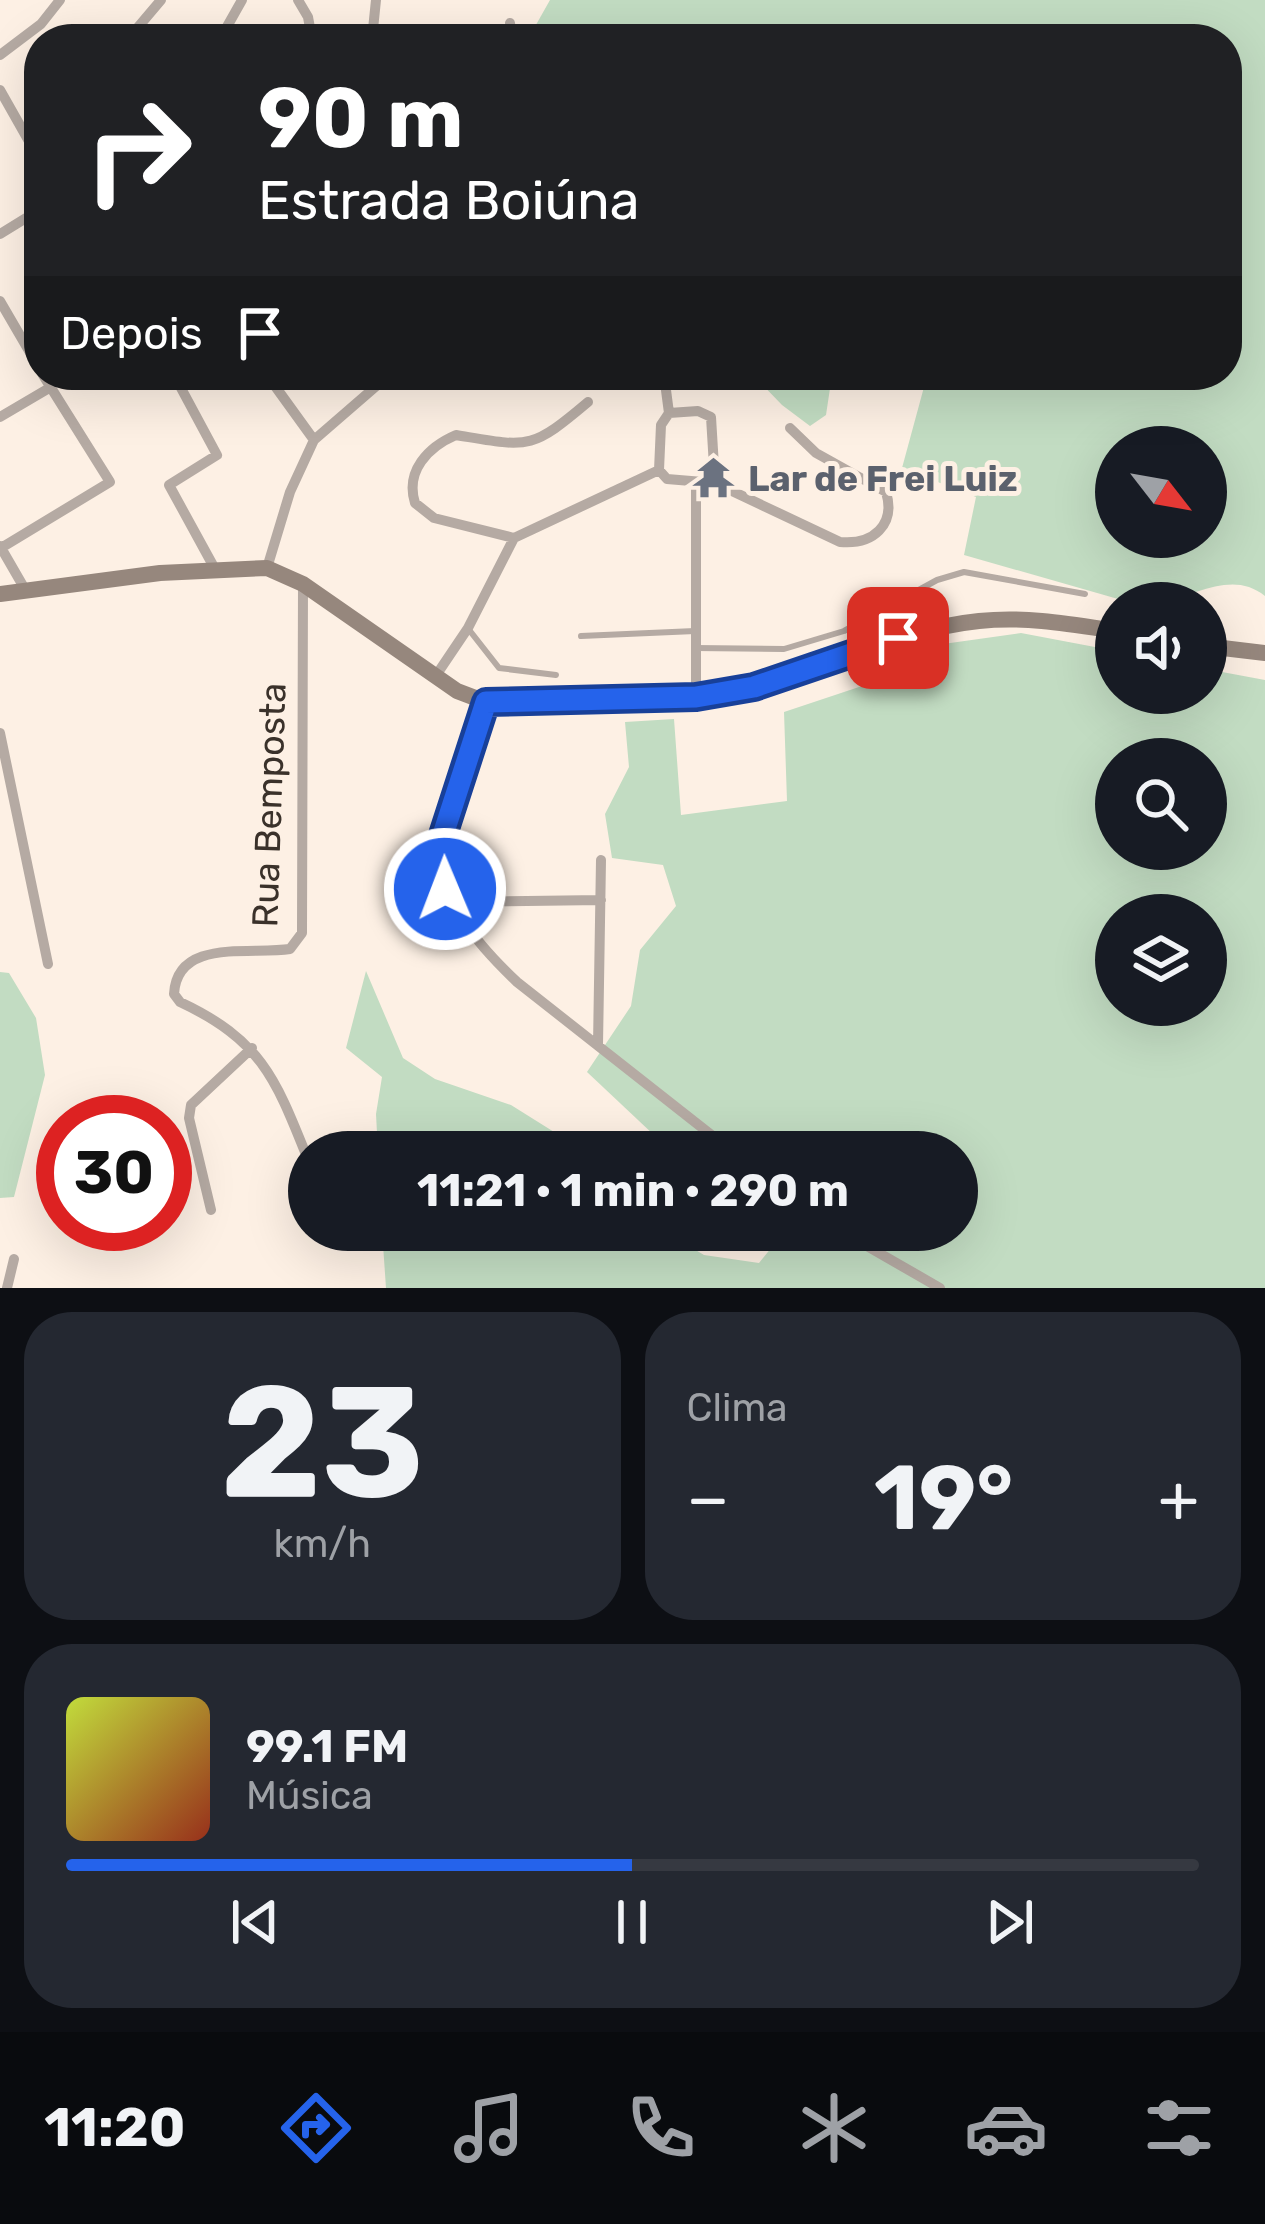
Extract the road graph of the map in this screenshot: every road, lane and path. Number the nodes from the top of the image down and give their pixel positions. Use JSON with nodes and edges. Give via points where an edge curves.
{"nodes":[{"id":1,"x":60,"y":0,"type":"edge"},
{"id":2,"x":161,"y":0,"type":"edge"},
{"id":3,"x":41,"y":24,"type":"edge"},
{"id":4,"x":141,"y":24,"type":"edge"},
{"id":5,"x":24,"y":37,"type":"edge"},
{"id":6,"x":0,"y":55,"type":"edge"},
{"id":7,"x":0,"y":90,"type":"edge"},
{"id":8,"x":23,"y":132,"type":"edge"},
{"id":9,"x":0,"y":301,"type":"edge"},
{"id":10,"x":24,"y":342,"type":"edge"},
{"id":11,"x":47,"y":390,"type":"edge"},
{"id":12,"x":52,"y":390,"type":"edge"},
{"id":13,"x":182,"y":390,"type":"edge"},
{"id":14,"x":278,"y":390,"type":"edge"},
{"id":15,"x":372,"y":390,"type":"edge"},
{"id":16,"x":666,"y":390,"type":"edge"},
{"id":17,"x":588,"y":402,"type":"dead end"},
{"id":18,"x":669,"y":413,"type":"junction"},
{"id":19,"x":0,"y":417,"type":"edge"},
{"id":20,"x":790,"y":428,"type":"dead end"},
{"id":21,"x":314,"y":440,"type":"junction"},
{"id":22,"x":659,"y":470,"type":"junction"},
{"id":23,"x":715,"y":483,"type":"junction"},
{"id":24,"x":696,"y":484,"type":"junction"},
{"id":25,"x":514,"y":538,"type":"junction"},
{"id":26,"x":1,"y":547,"type":"edge"},
{"id":27,"x":267,"y":568,"type":"junction"},
{"id":28,"x":215,"y":569,"type":"junction"},
{"id":29,"x":303,"y":584,"type":"junction"},
{"id":30,"x":26,"y":590,"type":"junction"},
{"id":31,"x":0,"y":594,"type":"edge"},
{"id":32,"x":1085,"y":594,"type":"dead end"},
{"id":33,"x":887,"y":605,"type":"junction"},
{"id":34,"x":468,"y":628,"type":"junction"},
{"id":35,"x":1095,"y":628,"type":"edge"},
{"id":36,"x":695,"y":631,"type":"junction"},
{"id":37,"x":581,"y":636,"type":"dead end"},
{"id":38,"x":898,"y":638,"type":"junction"},
{"id":39,"x":695,"y":648,"type":"junction"},
{"id":40,"x":1227,"y":648,"type":"edge"},
{"id":41,"x":1265,"y":652,"type":"edge"},
{"id":42,"x":556,"y":675,"type":"dead end"},
{"id":43,"x":435,"y":677,"type":"junction"},
{"id":44,"x":696,"y":697,"type":"junction"},
{"id":45,"x":486,"y":702,"type":"junction"},
{"id":46,"x":0,"y":733,"type":"edge"},
{"id":47,"x":601,"y":860,"type":"dead end"},
{"id":48,"x":601,"y":900,"type":"junction"},
{"id":49,"x":452,"y":902,"type":"junction"},
{"id":50,"x":48,"y":964,"type":"dead end"},
{"id":51,"x":598,"y":1045,"type":"junction"},
{"id":52,"x":252,"y":1048,"type":"junction"},
{"id":53,"x":296,"y":1131,"type":"edge"},
{"id":54,"x":707,"y":1131,"type":"edge"},
{"id":55,"x":211,"y":1210,"type":"dead end"},
{"id":56,"x":876,"y":1251,"type":"edge"},
{"id":57,"x":14,"y":1259,"type":"dead end"},
{"id":58,"x":7,"y":1288,"type":"edge"},
{"id":59,"x":940,"y":1288,"type":"edge"}],
"edges":[{"from":1,"to":3,"type":"street"},
{"from":2,"to":4,"type":"street"},
{"from":5,"to":6,"type":"street"},
{"from":7,"to":8,"type":"street"},
{"from":9,"to":10,"type":"street"},
{"from":11,"to":19,"type":"street"},
{"from":12,"to":26,"type":"street","via":[[110,482]]},
{"from":13,"to":28,"type":"street","via":[[218,455],[169,484]]},
{"from":14,"to":21,"type":"street"},
{"from":15,"to":21,"type":"street"},
{"from":16,"to":18,"type":"street"},
{"from":17,"to":25,"type":"street","via":[[534,442],[448,437],[412,476],[415,503],[434,518]]},
{"from":18,"to":22,"type":"street"},
{"from":18,"to":23,"type":"street","via":[[711,417]]},
{"from":20,"to":23,"type":"street","via":[[816,453],[886,492],[886,523],[873,537],[840,542]]},
{"from":21,"to":27,"type":"street"},
{"from":22,"to":24,"type":"street"},
{"from":22,"to":25,"type":"street"},
{"from":23,"to":24,"type":"street"},
{"from":24,"to":36,"type":"street"},
{"from":25,"to":34,"type":"street"},
{"from":26,"to":30,"type":"street"},
{"from":27,"to":28,"type":"street"},
{"from":27,"to":29,"type":"street"},
{"from":28,"to":30,"type":"street"},
{"from":29,"to":43,"type":"street"},
{"from":29,"to":52,"type":"street","name":"Rua Bemposta","via":[[302,933],[290,949],[192,959],[175,981],[180,1002]]},
{"from":30,"to":31,"type":"street"},
{"from":32,"to":33,"type":"lane","via":[[964,572]]},
{"from":33,"to":38,"type":"lane"},
{"from":33,"to":39,"type":"lane","via":[[844,631],[784,650]]},
{"from":34,"to":42,"type":"lane","via":[[499,668]]},
{"from":34,"to":43,"type":"street"},
{"from":35,"to":38,"type":"street","via":[[1016,619]]},
{"from":36,"to":37,"type":"lane"},
{"from":36,"to":39,"type":"street"},
{"from":38,"to":44,"type":"street","via":[[754,687]]},
{"from":39,"to":44,"type":"street"},
{"from":40,"to":41,"type":"street"},
{"from":43,"to":45,"type":"street"},
{"from":44,"to":45,"type":"street"},
{"from":45,"to":49,"type":"street","via":[[440,844]]},
{"from":46,"to":50,"type":"street"},
{"from":47,"to":48,"type":"street"},
{"from":48,"to":49,"type":"street"},
{"from":48,"to":51,"type":"street"},
{"from":49,"to":51,"type":"street","via":[[496,962]]},
{"from":51,"to":54,"type":"street"},
{"from":52,"to":53,"type":"street","name":"Rua Bemposta"},
{"from":52,"to":55,"type":"street","via":[[191,1105]]},
{"from":56,"to":59,"type":"street"},
{"from":57,"to":58,"type":"street"}]}
